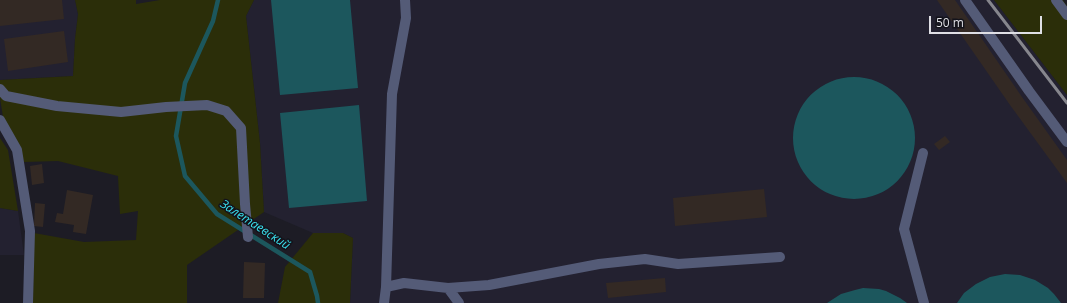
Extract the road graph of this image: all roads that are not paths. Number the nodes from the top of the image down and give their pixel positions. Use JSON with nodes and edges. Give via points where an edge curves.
{"nodes":[{"id":1,"x":405,"y":0,"type":"edge"},
{"id":2,"x":966,"y":0,"type":"edge"},
{"id":3,"x":1056,"y":0,"type":"edge"},
{"id":4,"x":1066,"y":12,"type":"edge"},
{"id":5,"x":0,"y":89,"type":"edge"},
{"id":6,"x":0,"y":120,"type":"edge"},
{"id":7,"x":1067,"y":142,"type":"edge"},
{"id":8,"x":924,"y":153,"type":"dead end"},
{"id":9,"x":248,"y":237,"type":"dead end"},
{"id":10,"x":780,"y":257,"type":"dead end"},
{"id":11,"x":386,"y":286,"type":"junction"},
{"id":12,"x":448,"y":288,"type":"junction"},
{"id":13,"x":28,"y":303,"type":"edge"},
{"id":14,"x":384,"y":303,"type":"edge"},
{"id":15,"x":459,"y":303,"type":"edge"},
{"id":16,"x":924,"y":303,"type":"edge"}],
"edges":[{"from":1,"to":11,"type":"street","via":[[406,18],[392,94]]},
{"from":2,"to":7,"type":"street"},
{"from":3,"to":4,"type":"street"},
{"from":5,"to":9,"type":"street","via":[[6,96],[57,106],[121,112],[207,105],[226,111],[240,128]]},
{"from":6,"to":13,"type":"street","via":[[17,150],[30,231]]},
{"from":8,"to":16,"type":"street","via":[[904,229]]},
{"from":10,"to":12,"type":"street","via":[[678,264],[645,259],[630,260],[488,285]]},
{"from":11,"to":12,"type":"street","via":[[404,283]]},
{"from":11,"to":14,"type":"street"},
{"from":12,"to":15,"type":"street"}]}
